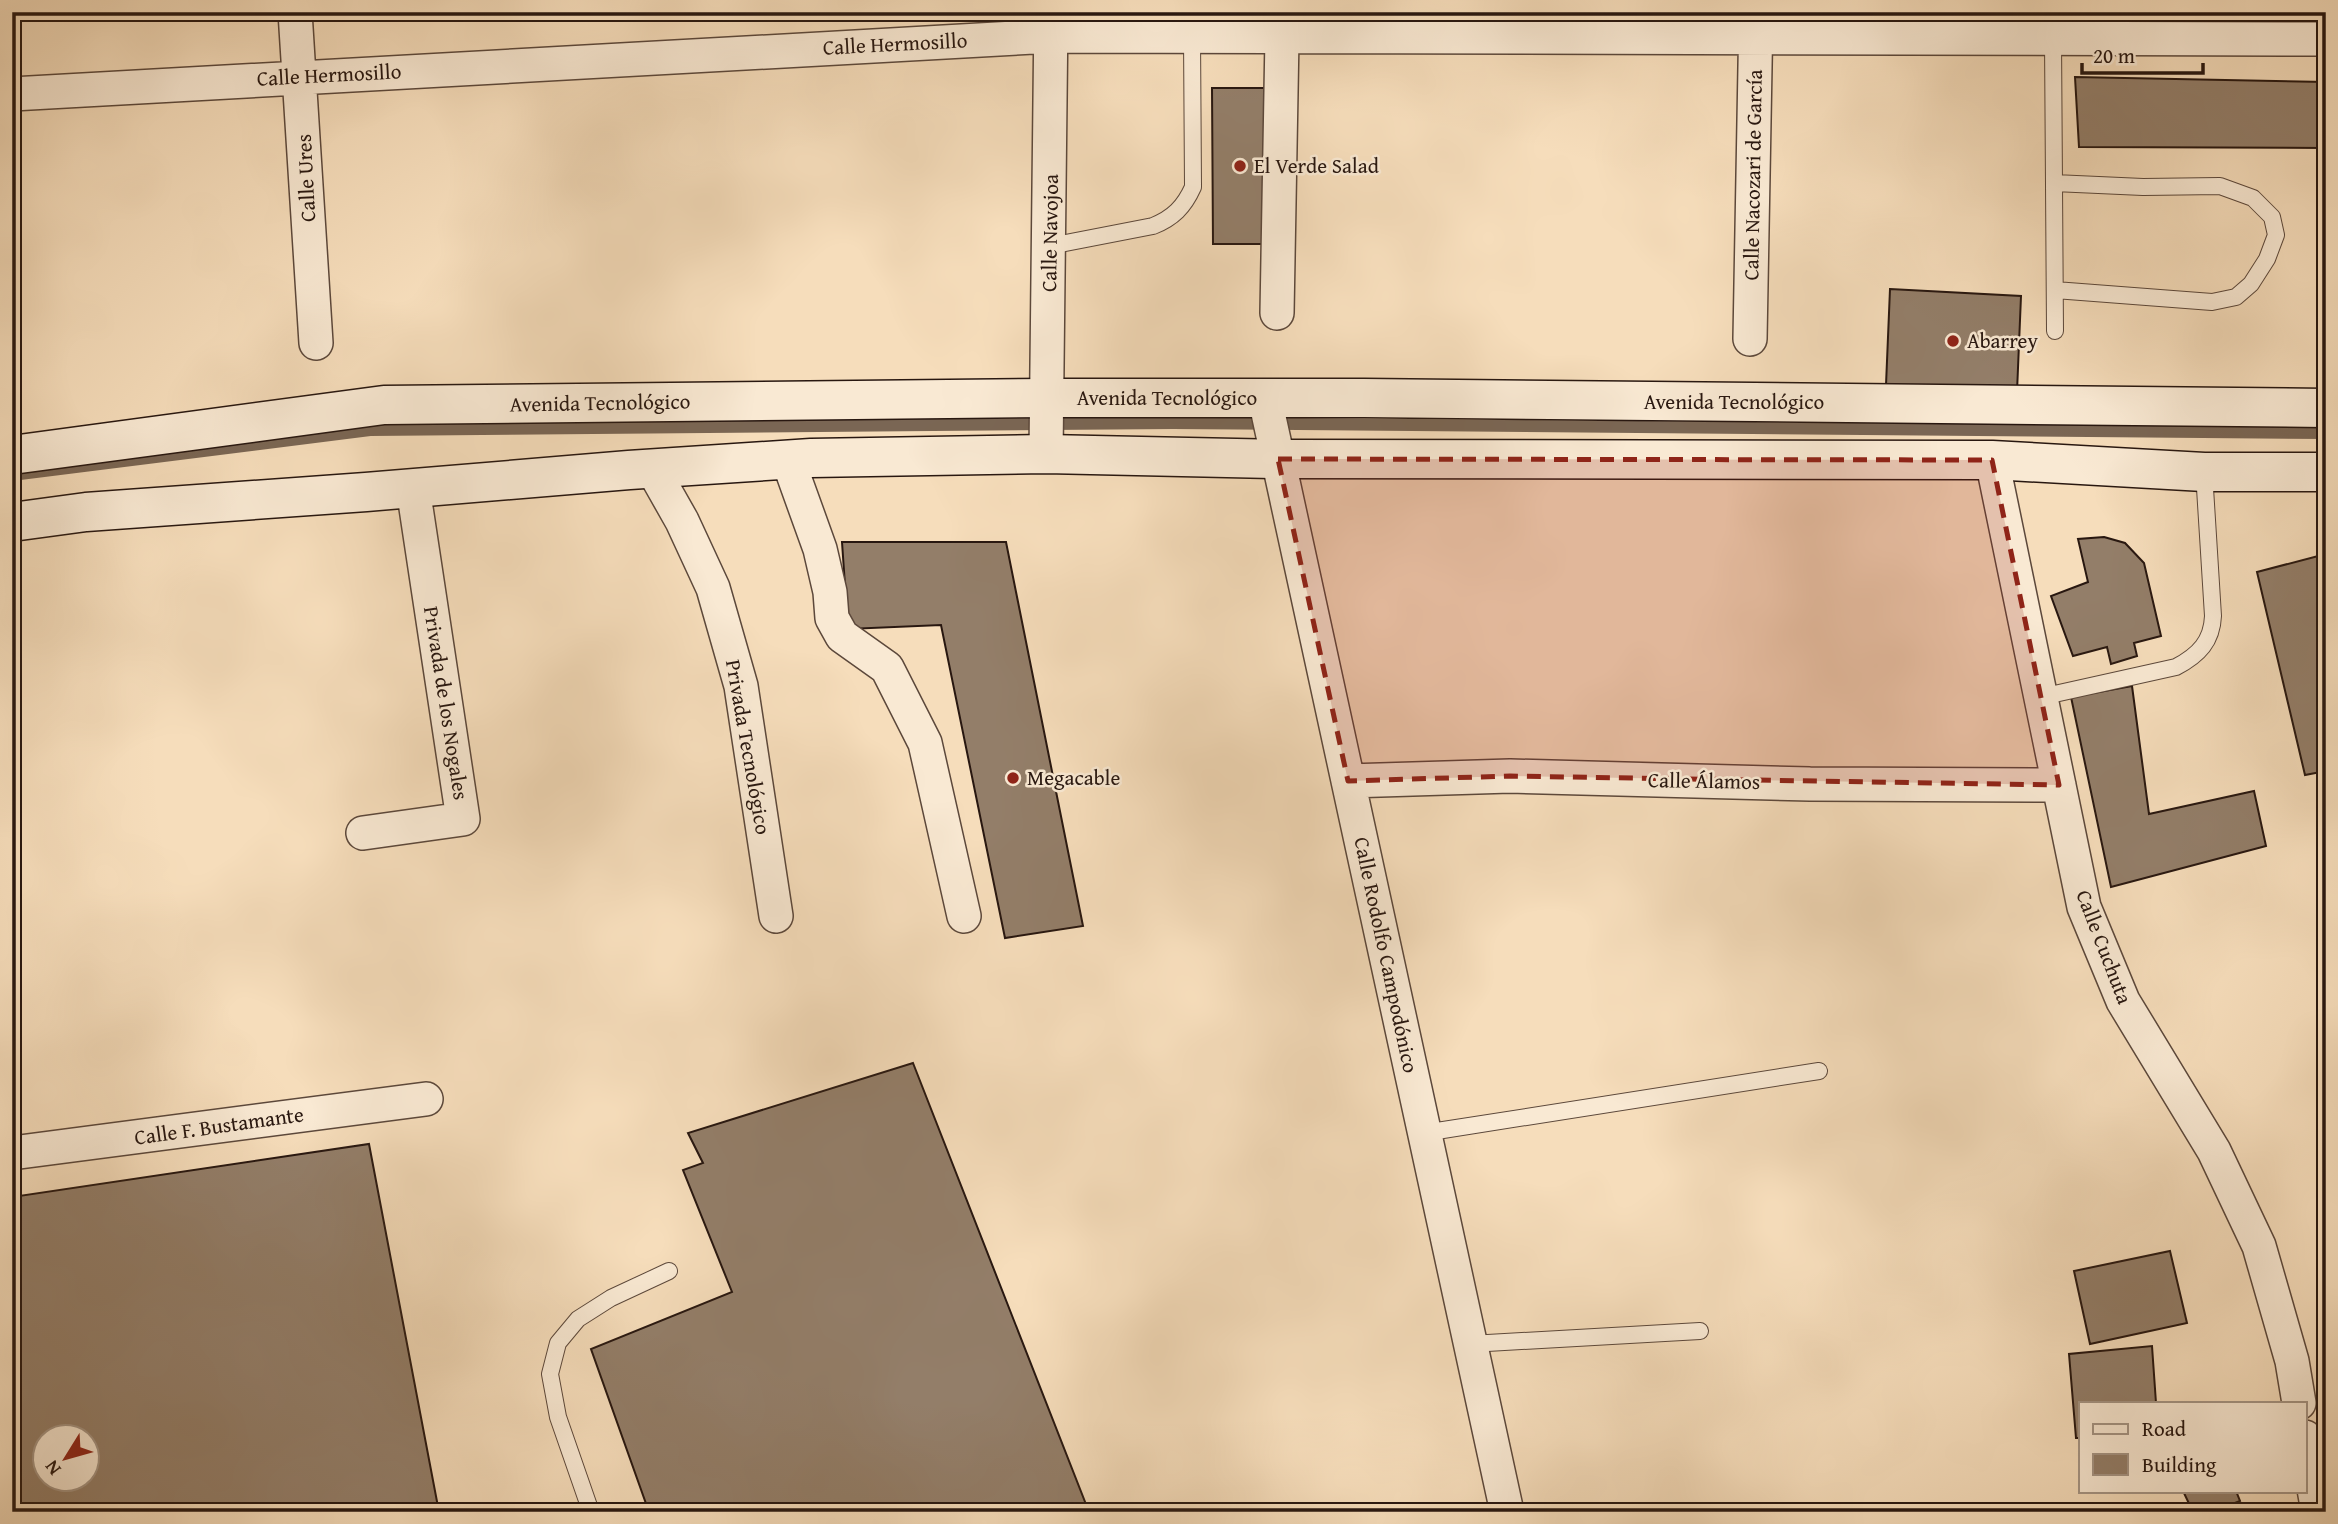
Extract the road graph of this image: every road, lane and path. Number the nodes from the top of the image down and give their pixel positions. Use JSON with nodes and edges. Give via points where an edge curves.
{"nodes":[{"id":1,"x":295,"y":12,"type":"edge"},
{"id":2,"x":1051,"y":24,"type":"edge"},
{"id":3,"x":1755,"y":25,"type":"edge"},
{"id":4,"x":1192,"y":36,"type":"junction"},
{"id":5,"x":1282,"y":37,"type":"junction"},
{"id":6,"x":2053,"y":39,"type":"junction"},
{"id":7,"x":2326,"y":39,"type":"edge"},
{"id":8,"x":300,"y":76,"type":"junction"},
{"id":9,"x":12,"y":94,"type":"edge"},
{"id":10,"x":2054,"y":183,"type":"junction"},
{"id":11,"x":1050,"y":246,"type":"junction"},
{"id":12,"x":2055,"y":290,"type":"junction"},
{"id":13,"x":1276,"y":313,"type":"dead end"},
{"id":14,"x":2055,"y":331,"type":"dead end"},
{"id":15,"x":1749,"y":338,"type":"dead end"},
{"id":16,"x":316,"y":343,"type":"dead end"},
{"id":17,"x":1047,"y":398,"type":"junction"},
{"id":18,"x":1265,"y":399,"type":"junction"},
{"id":19,"x":2326,"y":408,"type":"edge"},
{"id":20,"x":1046,"y":454,"type":"junction"},
{"id":21,"x":12,"y":455,"type":"edge"},
{"id":22,"x":1278,"y":459,"type":"junction"},
{"id":23,"x":788,"y":460,"type":"junction"},
{"id":24,"x":1992,"y":460,"type":"junction"},
{"id":25,"x":652,"y":468,"type":"junction"},
{"id":26,"x":2204,"y":472,"type":"junction"},
{"id":27,"x":2326,"y":472,"type":"edge"},
{"id":28,"x":413,"y":488,"type":"junction"},
{"id":29,"x":12,"y":522,"type":"edge"},
{"id":30,"x":2041,"y":697,"type":"junction"},
{"id":31,"x":1348,"y":781,"type":"junction"},
{"id":32,"x":2059,"y":786,"type":"junction"},
{"id":33,"x":363,"y":833,"type":"dead end"},
{"id":34,"x":776,"y":916,"type":"dead end"},
{"id":35,"x":964,"y":916,"type":"dead end"},
{"id":36,"x":1819,"y":1071,"type":"dead end"},
{"id":37,"x":426,"y":1099,"type":"dead end"},
{"id":38,"x":1424,"y":1133,"type":"junction"},
{"id":39,"x":12,"y":1153,"type":"edge"},
{"id":40,"x":669,"y":1271,"type":"dead end"},
{"id":41,"x":1700,"y":1331,"type":"dead end"},
{"id":42,"x":1470,"y":1344,"type":"junction"},
{"id":43,"x":2299,"y":1402,"type":"edge"},
{"id":44,"x":2306,"y":1443,"type":"edge"},
{"id":45,"x":591,"y":1512,"type":"edge"},
{"id":46,"x":1507,"y":1512,"type":"edge"},
{"id":47,"x":2318,"y":1512,"type":"edge"}],
"edges":[{"from":1,"to":8,"type":"street","name":"Calle Ures"},
{"from":2,"to":4,"type":"street","name":"Calle Hermosillo"},
{"from":2,"to":8,"type":"street","name":"Calle Hermosillo"},
{"from":2,"to":11,"type":"street","name":"Calle Navojoa"},
{"from":3,"to":5,"type":"street","name":"Calle Hermosillo"},
{"from":3,"to":6,"type":"street","name":"Calle Hermosillo"},
{"from":3,"to":15,"type":"street","name":"Calle Nacozari de García"},
{"from":4,"to":5,"type":"street","name":"Calle Hermosillo"},
{"from":4,"to":11,"type":"lane","via":[[1193,187],[1185,204],[1153,226]]},
{"from":5,"to":13,"type":"street"},
{"from":6,"to":7,"type":"street","name":"Calle Hermosillo"},
{"from":6,"to":10,"type":"lane"},
{"from":8,"to":9,"type":"street","name":"Calle Hermosillo"},
{"from":8,"to":16,"type":"street","name":"Calle Ures"},
{"from":10,"to":12,"type":"lane"},
{"from":10,"to":12,"type":"lane","via":[[2220,186],[2253,198],[2272,217],[2276,236],[2267,260],[2236,297],[2212,302]]},
{"from":11,"to":17,"type":"street","name":"Calle Navojoa"},
{"from":12,"to":14,"type":"lane"},
{"from":17,"to":18,"type":"main road","name":"Avenida Tecnológico"},
{"from":17,"to":20,"type":"street","name":"Calle Navojoa"},
{"from":17,"to":21,"type":"main road","name":"Avenida Tecnológico","via":[[384,405]]},
{"from":18,"to":19,"type":"main road","name":"Avenida Tecnológico"},
{"from":18,"to":22,"type":"street","name":"Calle Rodolfo Campodónico"},
{"from":20,"to":22,"type":"main road"},
{"from":20,"to":23,"type":"main road"},
{"from":22,"to":24,"type":"main road"},
{"from":22,"to":31,"type":"street","name":"Calle Rodolfo Campodónico"},
{"from":23,"to":25,"type":"main road"},
{"from":23,"to":35,"type":"street","via":[[820,549],[832,618],[842,636],[887,668],[925,743]]},
{"from":24,"to":26,"type":"main road"},
{"from":24,"to":30,"type":"street","name":"Calle Cuchuta"},
{"from":25,"to":28,"type":"main road"},
{"from":25,"to":34,"type":"street","name":"Privada Tecnológico","via":[[713,588],[741,685]]},
{"from":26,"to":27,"type":"main road"},
{"from":26,"to":30,"type":"lane","via":[[2213,615],[2205,645],[2176,667]]},
{"from":28,"to":29,"type":"main road","via":[[86,512]]},
{"from":28,"to":33,"type":"street","name":"Privada de los Nogales","via":[[463,819]]},
{"from":30,"to":32,"type":"street","name":"Calle Cuchuta"},
{"from":31,"to":32,"type":"street","name":"Calle Álamos","via":[[1510,776]]},
{"from":31,"to":38,"type":"street","name":"Calle Rodolfo Campodónico"},
{"from":32,"to":43,"type":"street","name":"Calle Cuchuta","via":[[2084,907],[2123,1000],[2214,1151],[2259,1246],[2292,1361]]},
{"from":36,"to":38,"type":"lane"},
{"from":37,"to":39,"type":"street","name":"Calle F. Bustamante"},
{"from":38,"to":42,"type":"street","name":"Calle Rodolfo Campodónico"},
{"from":40,"to":45,"type":"lane","via":[[589,1312],[558,1343],[550,1374],[558,1417]]},
{"from":41,"to":42,"type":"lane"},
{"from":42,"to":46,"type":"street","name":"Calle Rodolfo Campodónico"},
{"from":44,"to":47,"type":"street"}]}
